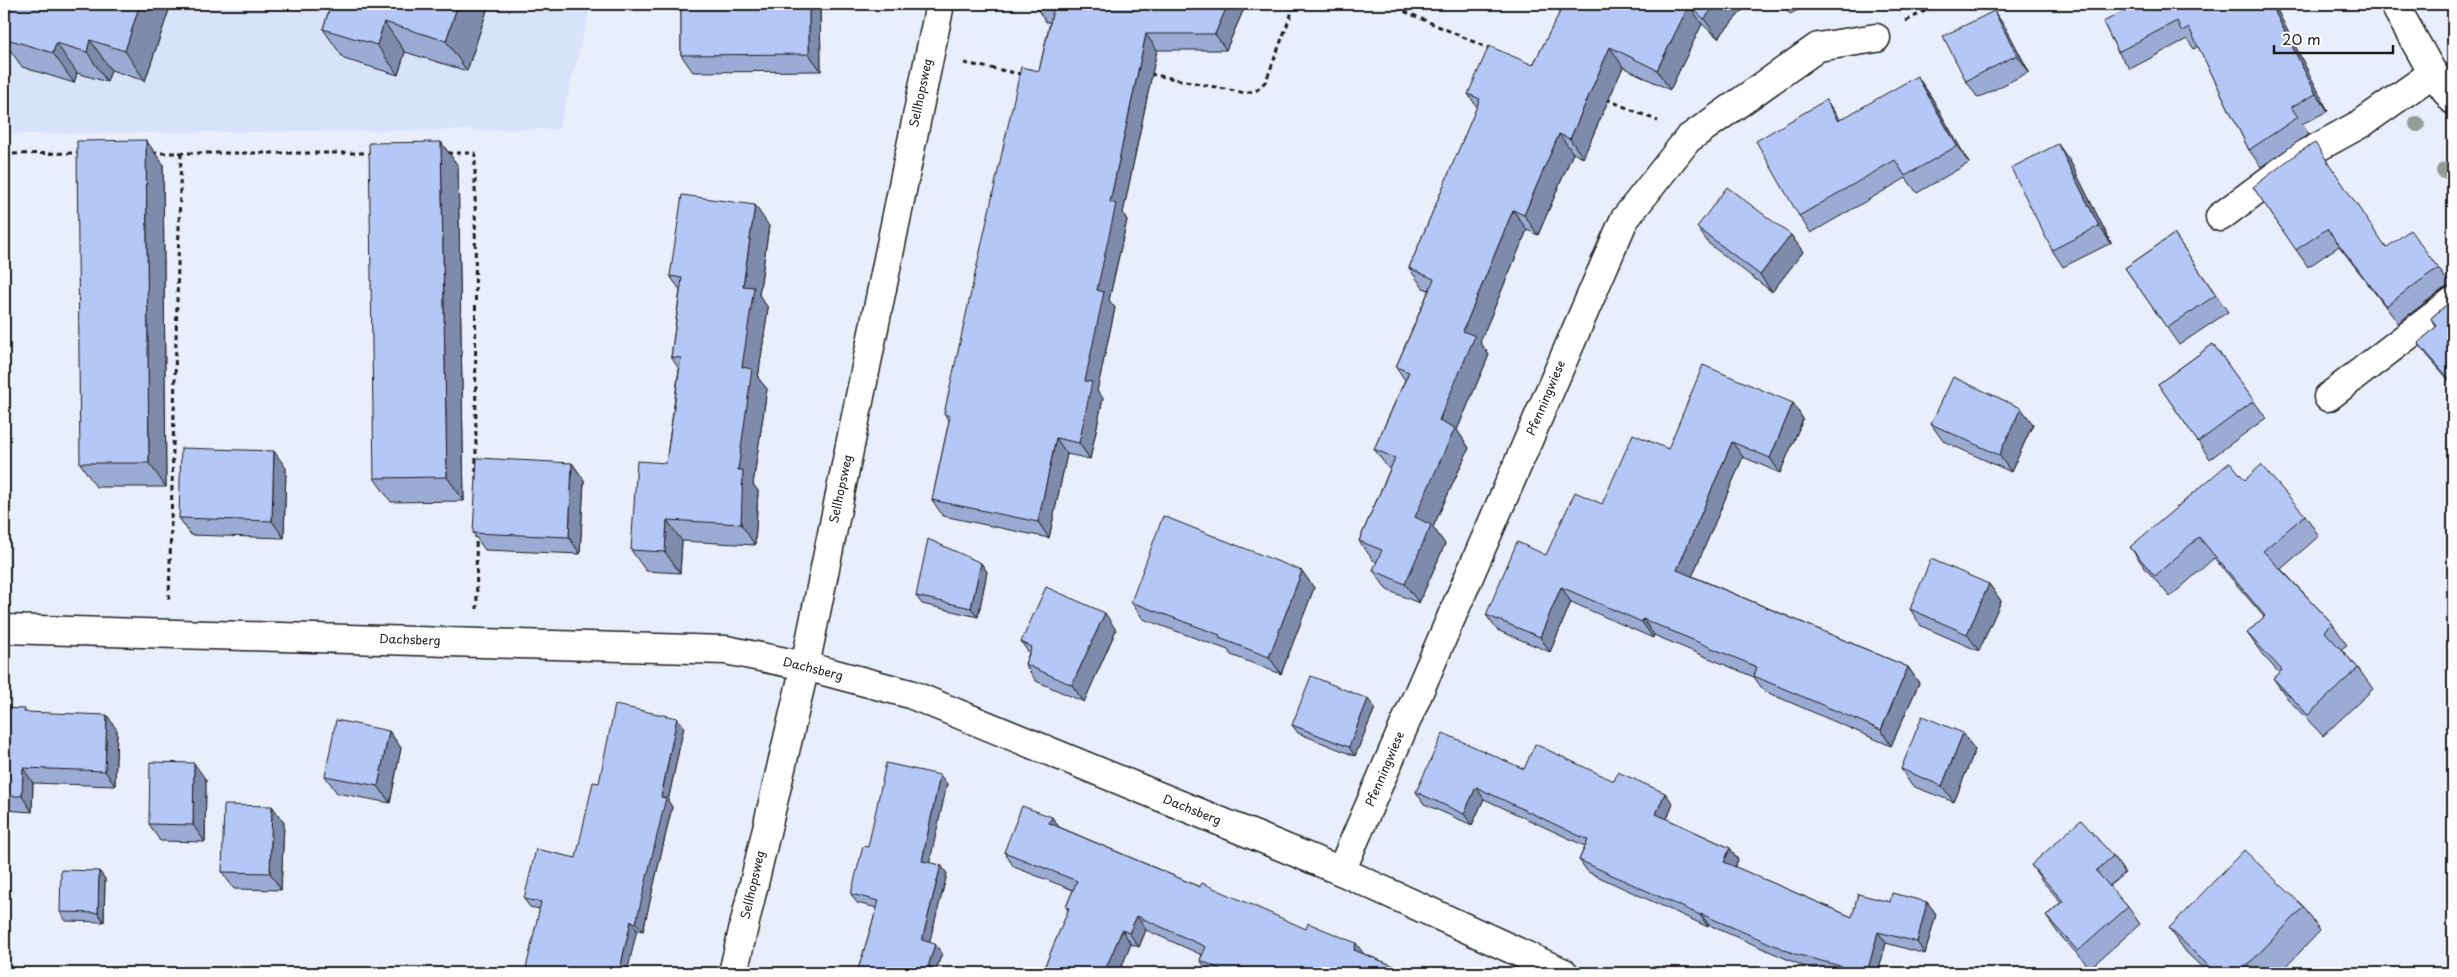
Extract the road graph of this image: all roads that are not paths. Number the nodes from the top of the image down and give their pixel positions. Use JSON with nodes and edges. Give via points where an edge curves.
{"nodes":[{"id":1,"x":940,"y":4,"type":"edge"},
{"id":2,"x":2394,"y":4,"type":"edge"},
{"id":3,"x":1876,"y":38,"type":"dead end"},
{"id":4,"x":2433,"y":73,"type":"junction"},
{"id":5,"x":2453,"y":100,"type":"edge"},
{"id":6,"x":2220,"y":217,"type":"dead end"},
{"id":7,"x":2453,"y":302,"type":"edge"},
{"id":8,"x":2328,"y":397,"type":"dead end"},
{"id":9,"x":4,"y":629,"type":"edge"},
{"id":10,"x":805,"y":666,"type":"junction"},
{"id":11,"x":1341,"y":871,"type":"junction"},
{"id":12,"x":733,"y":973,"type":"edge"},
{"id":13,"x":1564,"y":973,"type":"edge"}],
"edges":[{"from":1,"to":10,"type":"street","name":"Sellhopsweg"},
{"from":2,"to":4,"type":"street"},
{"from":3,"to":11,"type":"street","name":"Pfenningwiese","via":[[1818,47],[1688,139],[1624,220]]},
{"from":4,"to":5,"type":"street"},
{"from":4,"to":6,"type":"street","via":[[2362,123],[2302,156]]},
{"from":7,"to":8,"type":"street"},
{"from":9,"to":10,"type":"street","name":"Dachsberg","via":[[726,650]]},
{"from":10,"to":11,"type":"street","name":"Dachsberg","via":[[910,694]]},
{"from":10,"to":12,"type":"street","name":"Sellhopsweg"},
{"from":11,"to":13,"type":"street","name":"Dachsberg"}]}
